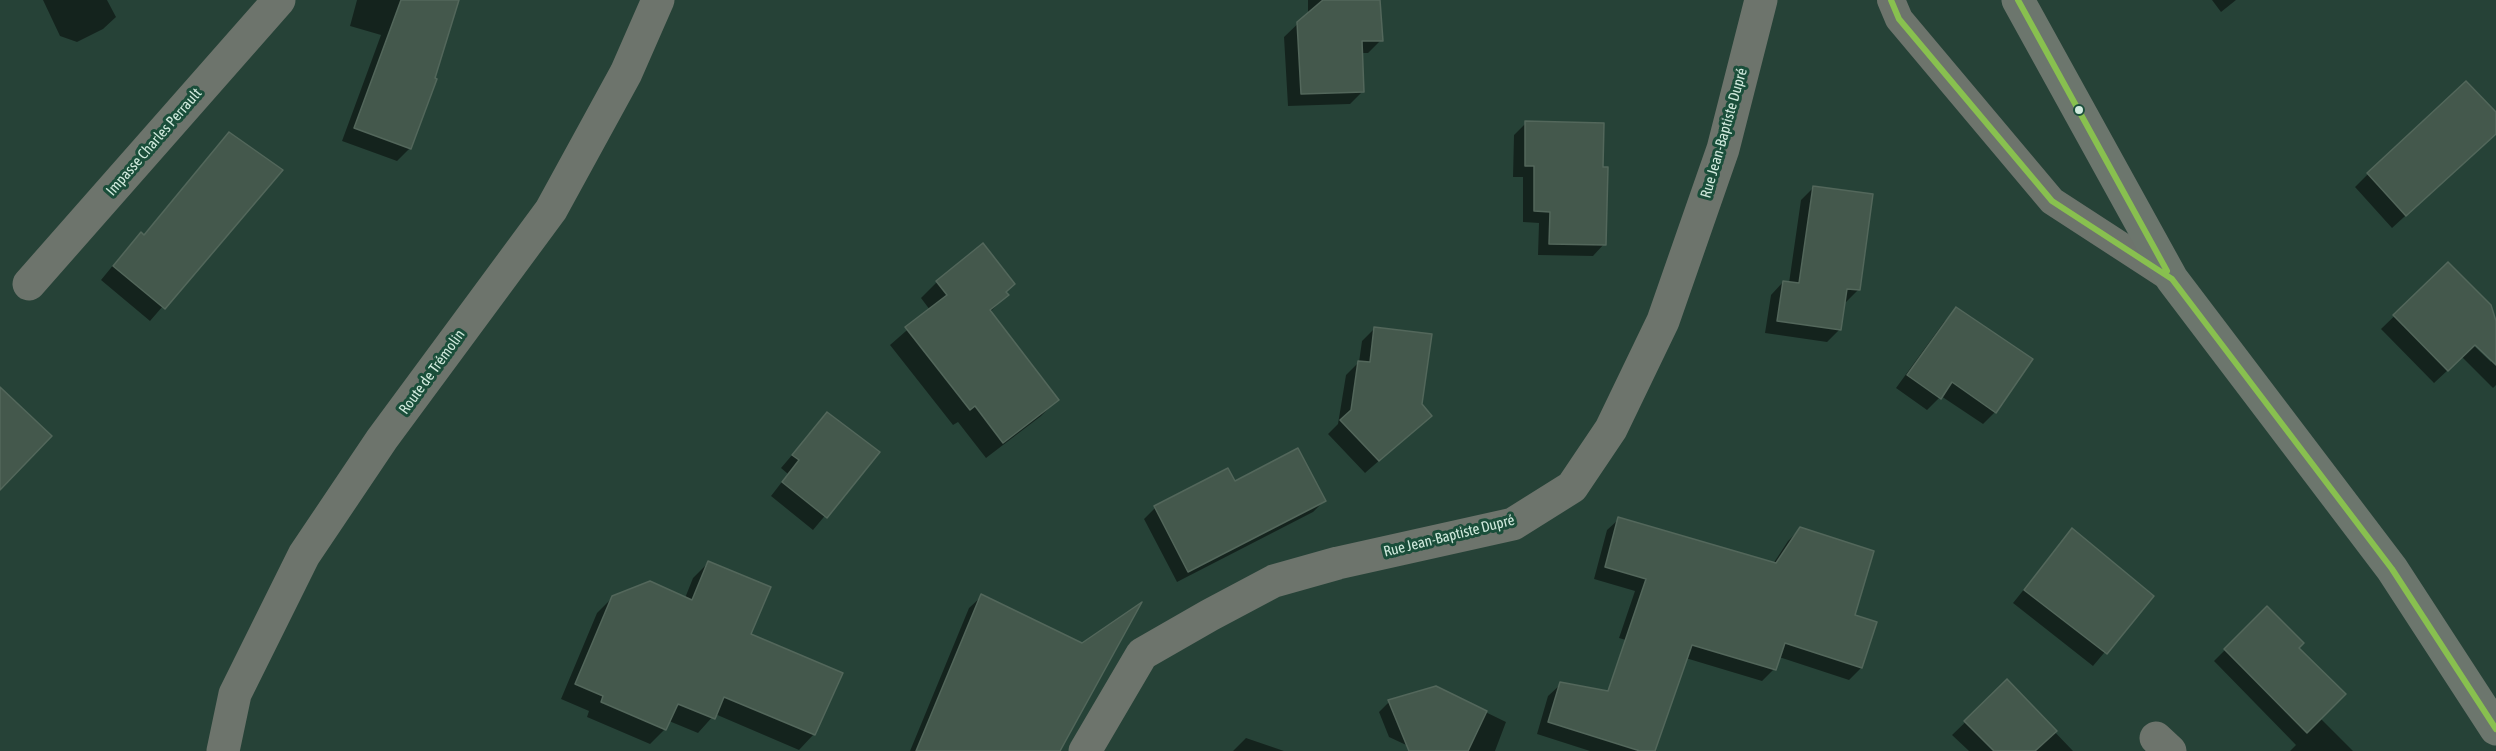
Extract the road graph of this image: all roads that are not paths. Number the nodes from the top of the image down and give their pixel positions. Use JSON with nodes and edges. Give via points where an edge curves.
{"nodes":[{"id":1,"x":279,"y":0,"type":"edge"},
{"id":2,"x":658,"y":0,"type":"edge"},
{"id":3,"x":1761,"y":0,"type":"edge"},
{"id":4,"x":1891,"y":0,"type":"edge"},
{"id":5,"x":2018,"y":0,"type":"edge"},
{"id":6,"x":2172,"y":279,"type":"junction"},
{"id":7,"x":29,"y":284,"type":"dead end"},
{"id":8,"x":2496,"y":729,"type":"edge"},
{"id":9,"x":223,"y":751,"type":"edge"},
{"id":10,"x":1085,"y":751,"type":"edge"}],
"edges":[{"from":1,"to":7,"type":"street","name":"Impasse Charles Perrault"},
{"from":2,"to":9,"type":"street","name":"Route de Trémolin","via":[[626,74],[551,210],[382,439],[304,555],[235,694]]},
{"from":3,"to":10,"type":"street","name":"Rue Jean-Baptiste Dupré","via":[[1723,149],[1663,321],[1611,429],[1572,487],[1513,524],[1275,581],[1210,615],[1142,654]]},
{"from":4,"to":6,"type":"lane","via":[[1899,19],[2052,201]]},
{"from":5,"to":6,"type":"main road"},
{"from":6,"to":8,"type":"main road","via":[[2392,569]]}]}
